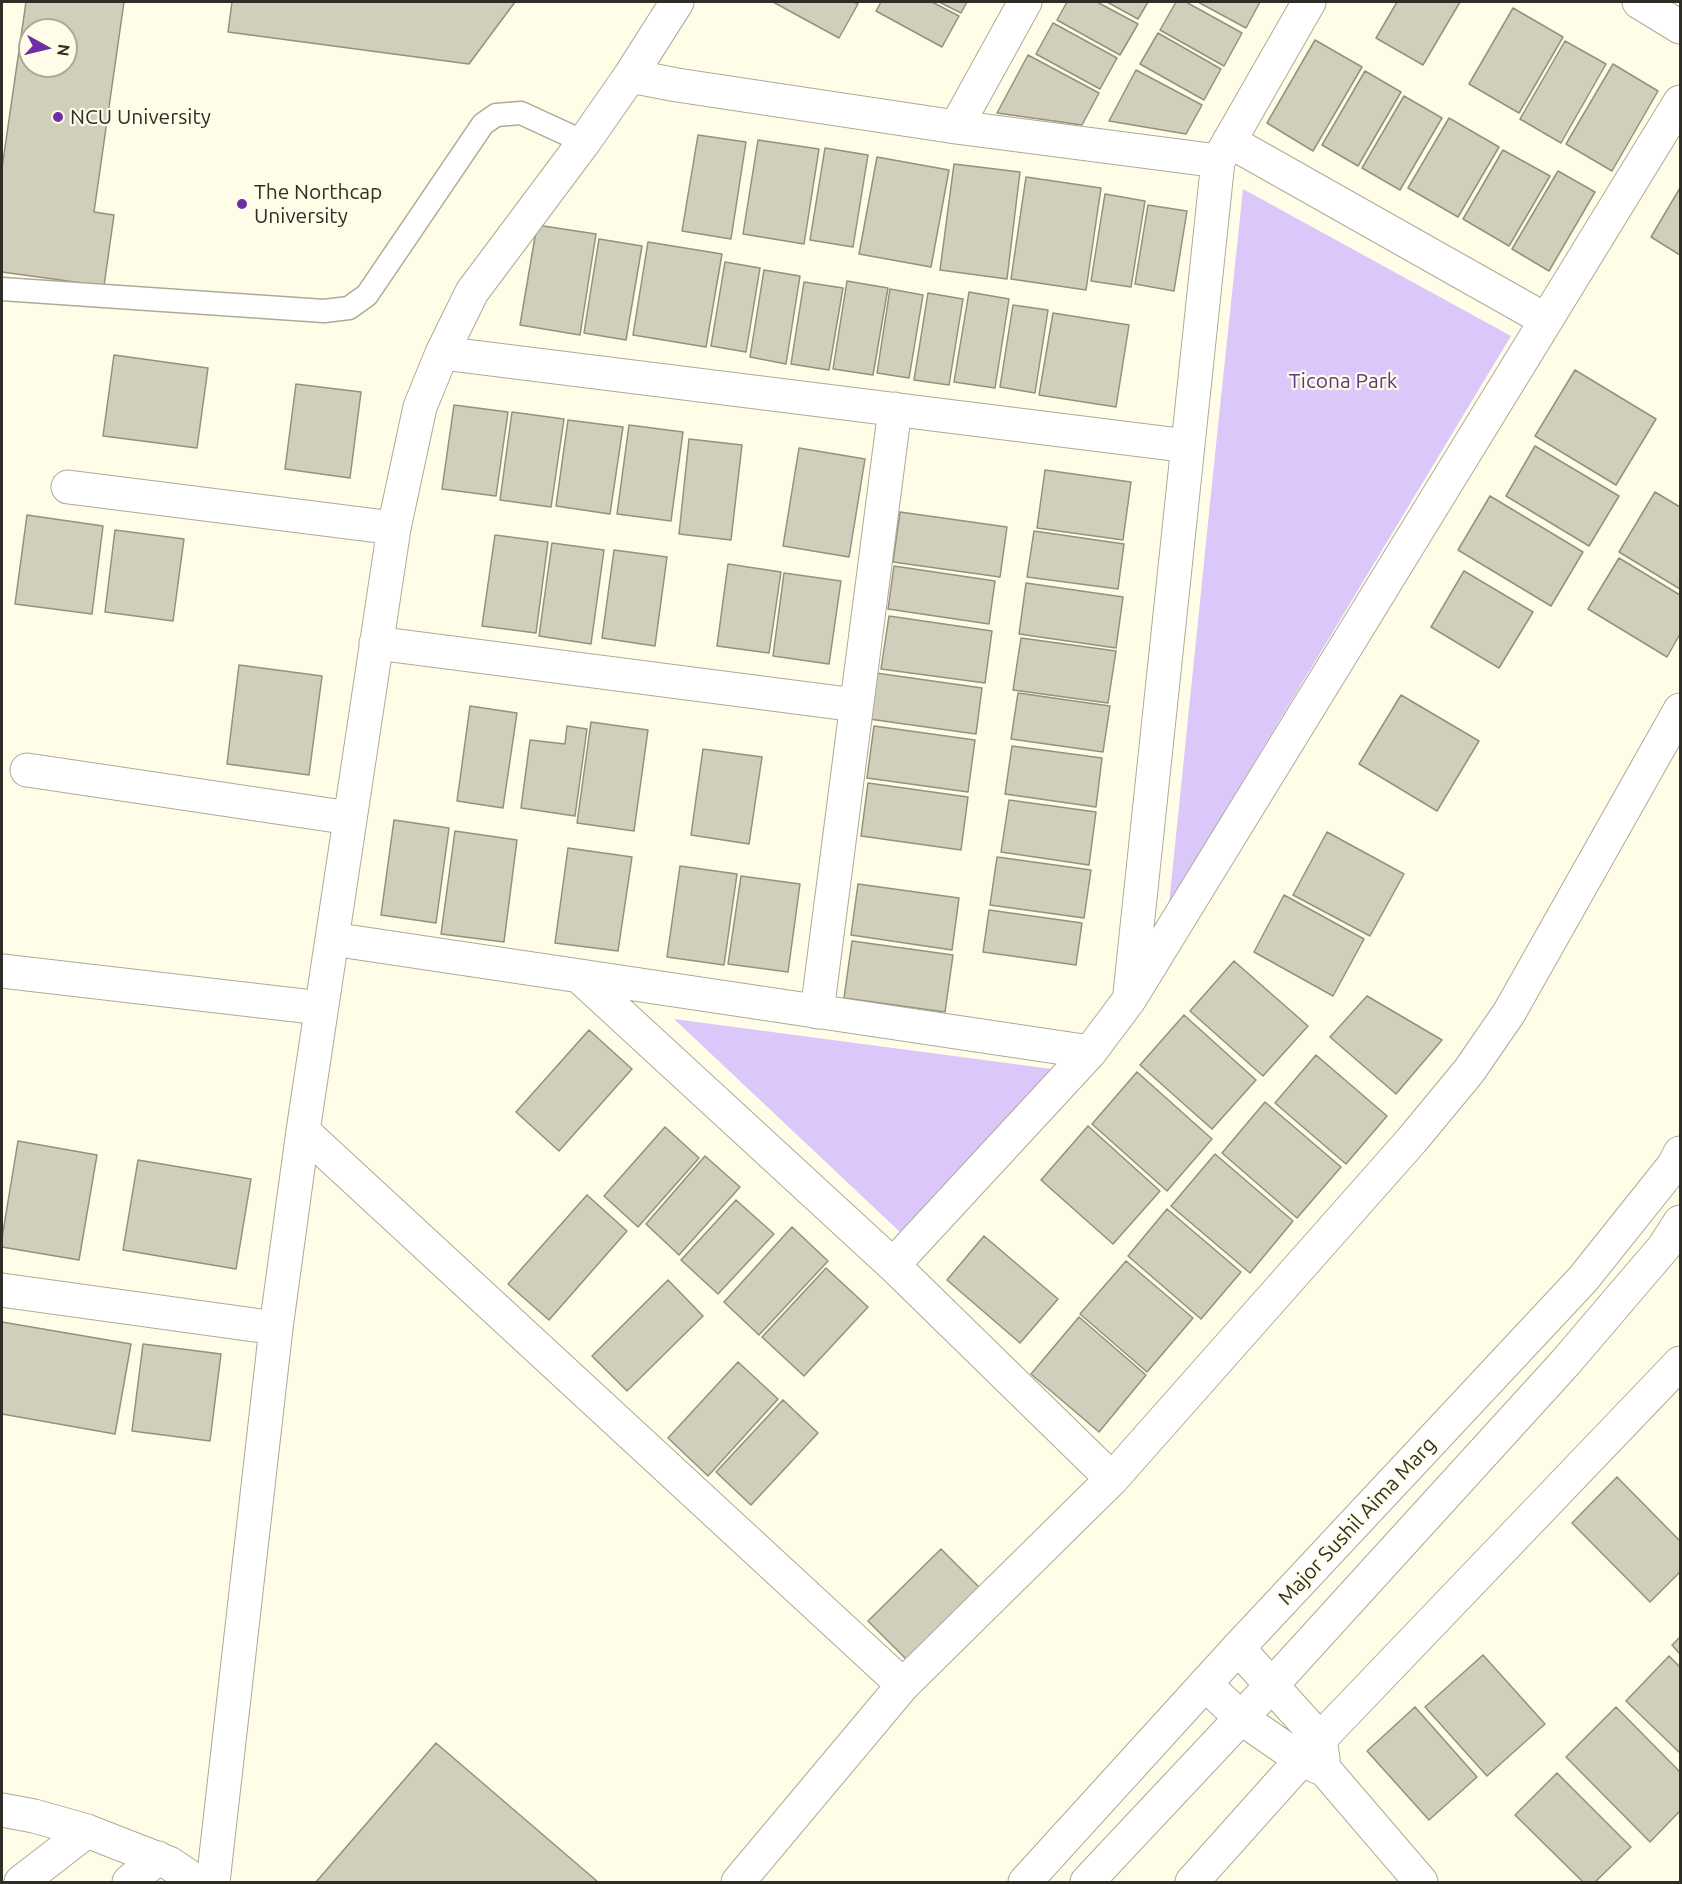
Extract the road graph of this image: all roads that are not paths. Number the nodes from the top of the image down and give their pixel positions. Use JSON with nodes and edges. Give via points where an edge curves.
{"nodes":[{"id":1,"x":677,"y":2,"type":"edge"},
{"id":2,"x":1025,"y":2,"type":"edge"},
{"id":3,"x":1309,"y":2,"type":"edge"},
{"id":4,"x":1639,"y":2,"type":"edge"},
{"id":5,"x":1680,"y":27,"type":"edge"},
{"id":6,"x":630,"y":76,"type":"junction"},
{"id":7,"x":1680,"y":102,"type":"edge"},
{"id":8,"x":956,"y":127,"type":"junction"},
{"id":9,"x":584,"y":142,"type":"junction"},
{"id":10,"x":1223,"y":151,"type":"junction"},
{"id":11,"x":2,"y":288,"type":"edge"},
{"id":12,"x":1546,"y":320,"type":"junction"},
{"id":13,"x":442,"y":353,"type":"junction"},
{"id":14,"x":895,"y":409,"type":"junction"},
{"id":15,"x":1188,"y":446,"type":"junction"},
{"id":16,"x":68,"y":487,"type":"dead end"},
{"id":17,"x":394,"y":528,"type":"junction"},
{"id":18,"x":376,"y":643,"type":"junction"},
{"id":19,"x":856,"y":705,"type":"junction"},
{"id":20,"x":1680,"y":710,"type":"edge"},
{"id":21,"x":27,"y":770,"type":"dead end"},
{"id":22,"x":351,"y":818,"type":"junction"},
{"id":23,"x":332,"y":939,"type":"junction"},
{"id":24,"x":2,"y":971,"type":"edge"},
{"id":25,"x":579,"y":976,"type":"junction"},
{"id":26,"x":1129,"y":1000,"type":"junction"},
{"id":27,"x":321,"y":1008,"type":"junction"},
{"id":28,"x":816,"y":1012,"type":"junction"},
{"id":29,"x":1090,"y":1052,"type":"junction"},
{"id":30,"x":303,"y":1131,"type":"junction"},
{"id":31,"x":1680,"y":1153,"type":"edge"},
{"id":32,"x":1680,"y":1222,"type":"edge"},
{"id":33,"x":893,"y":1265,"type":"junction"},
{"id":34,"x":2,"y":1290,"type":"edge"},
{"id":35,"x":276,"y":1328,"type":"junction"},
{"id":36,"x":1680,"y":1363,"type":"edge"},
{"id":37,"x":1112,"y":1479,"type":"junction"},
{"id":38,"x":1238,"y":1648,"type":"junction"},
{"id":39,"x":1205,"y":1684,"type":"junction"},
{"id":40,"x":903,"y":1685,"type":"junction"},
{"id":41,"x":1271,"y":1686,"type":"junction"},
{"id":42,"x":1241,"y":1718,"type":"junction"},
{"id":43,"x":1316,"y":1756,"type":"junction"},
{"id":44,"x":2,"y":1810,"type":"edge"},
{"id":45,"x":87,"y":1831,"type":"junction"},
{"id":46,"x":158,"y":1858,"type":"junction"},
{"id":47,"x":21,"y":1882,"type":"edge"},
{"id":48,"x":129,"y":1882,"type":"edge"},
{"id":49,"x":197,"y":1882,"type":"edge"},
{"id":50,"x":213,"y":1882,"type":"edge"},
{"id":51,"x":738,"y":1882,"type":"edge"},
{"id":52,"x":1025,"y":1882,"type":"edge"},
{"id":53,"x":1087,"y":1882,"type":"edge"},
{"id":54,"x":1192,"y":1882,"type":"edge"},
{"id":55,"x":1420,"y":1882,"type":"edge"}],
"edges":[{"from":1,"to":6,"type":"street"},
{"from":2,"to":8,"type":"street"},
{"from":3,"to":10,"type":"street"},
{"from":4,"to":5,"type":"street"},
{"from":6,"to":8,"type":"street"},
{"from":6,"to":9,"type":"street"},
{"from":7,"to":12,"type":"street"},
{"from":8,"to":10,"type":"street"},
{"from":9,"to":11,"type":"lane","via":[[521,114],[496,116],[483,124],[367,295],[349,308],[324,311]]},
{"from":9,"to":13,"type":"street","via":[[472,292]]},
{"from":10,"to":12,"type":"street"},
{"from":10,"to":15,"type":"street"},
{"from":12,"to":26,"type":"street"},
{"from":13,"to":14,"type":"street"},
{"from":13,"to":17,"type":"street","via":[[420,407]]},
{"from":14,"to":15,"type":"street"},
{"from":14,"to":19,"type":"street"},
{"from":15,"to":26,"type":"street"},
{"from":16,"to":17,"type":"street"},
{"from":17,"to":18,"type":"street"},
{"from":18,"to":19,"type":"street"},
{"from":18,"to":22,"type":"street"},
{"from":19,"to":28,"type":"street"},
{"from":20,"to":37,"type":"street","via":[[1509,1013],[1469,1071]]},
{"from":21,"to":22,"type":"street"},
{"from":22,"to":23,"type":"street"},
{"from":23,"to":25,"type":"street"},
{"from":23,"to":27,"type":"street"},
{"from":24,"to":27,"type":"street"},
{"from":25,"to":28,"type":"street"},
{"from":25,"to":33,"type":"street"},
{"from":26,"to":29,"type":"street"},
{"from":27,"to":30,"type":"street"},
{"from":28,"to":29,"type":"street"},
{"from":29,"to":33,"type":"street"},
{"from":30,"to":35,"type":"street"},
{"from":30,"to":40,"type":"street"},
{"from":31,"to":38,"type":"street","name":"Major Sushil Aima Marg","via":[[1583,1279]]},
{"from":32,"to":41,"type":"street","via":[[1664,1247],[1565,1363]]},
{"from":33,"to":37,"type":"street"},
{"from":34,"to":35,"type":"street"},
{"from":35,"to":50,"type":"street"},
{"from":36,"to":43,"type":"street"},
{"from":37,"to":40,"type":"street"},
{"from":38,"to":39,"type":"street","name":"Major Sushil Aima Marg"},
{"from":38,"to":41,"type":"street"},
{"from":39,"to":42,"type":"street"},
{"from":39,"to":52,"type":"street","name":"Major Sushil Aima Marg"},
{"from":40,"to":51,"type":"street"},
{"from":41,"to":42,"type":"street"},
{"from":41,"to":43,"type":"street"},
{"from":42,"to":43,"type":"street"},
{"from":42,"to":53,"type":"street"},
{"from":43,"to":54,"type":"street"},
{"from":43,"to":55,"type":"street"},
{"from":44,"to":45,"type":"street"},
{"from":45,"to":46,"type":"street"},
{"from":45,"to":47,"type":"street"},
{"from":46,"to":48,"type":"street"},
{"from":46,"to":49,"type":"street"}]}
